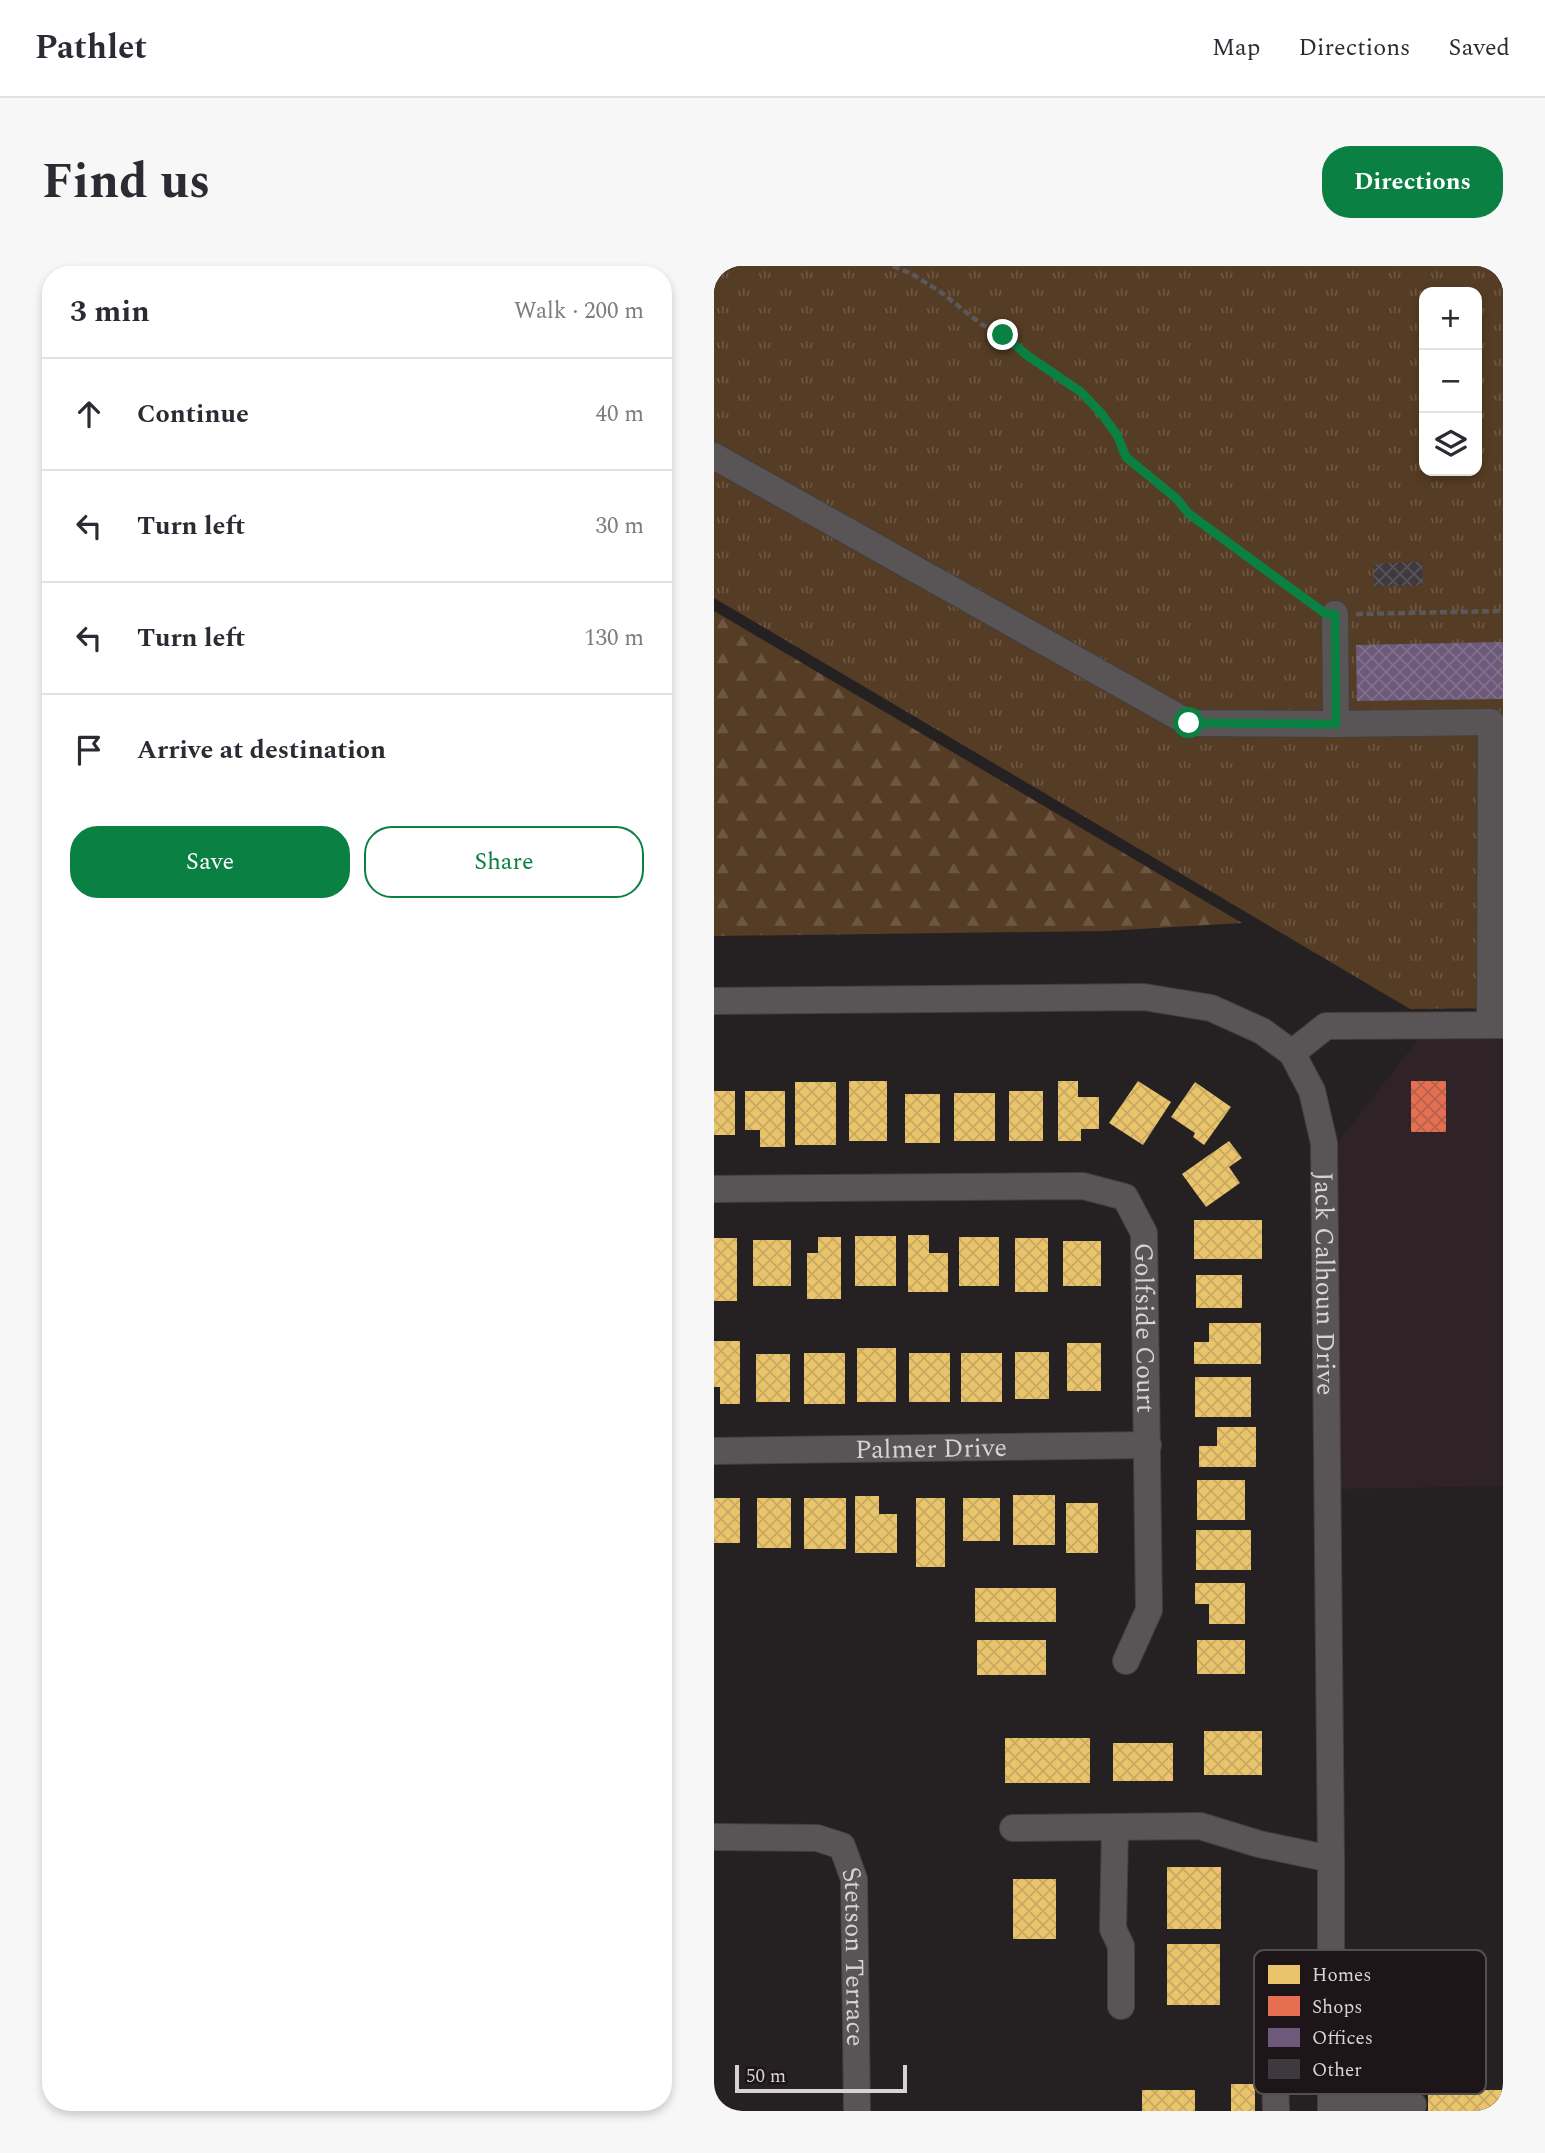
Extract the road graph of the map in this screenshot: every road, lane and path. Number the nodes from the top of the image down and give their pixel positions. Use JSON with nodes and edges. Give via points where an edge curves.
{"nodes":[{"id":1,"x":893,"y":266,"type":"edge"},
{"id":2,"x":714,"y":456,"type":"edge"},
{"id":3,"x":1503,"y":611,"type":"edge"},
{"id":4,"x":1335,"y":614,"type":"junction"},
{"id":5,"x":1497,"y":722,"type":"edge"},
{"id":6,"x":1336,"y":724,"type":"junction"},
{"id":7,"x":714,"y":1001,"type":"edge"},
{"id":8,"x":1496,"y":1025,"type":"edge"},
{"id":9,"x":1292,"y":1053,"type":"junction"},
{"id":10,"x":714,"y":1189,"type":"edge"},
{"id":11,"x":1147,"y":1445,"type":"junction"},
{"id":12,"x":714,"y":1451,"type":"edge"},
{"id":13,"x":1126,"y":1661,"type":"dead end"},
{"id":14,"x":1013,"y":1828,"type":"dead end"},
{"id":15,"x":1115,"y":1828,"type":"junction"},
{"id":16,"x":714,"y":1837,"type":"edge"},
{"id":17,"x":1331,"y":1858,"type":"junction"},
{"id":18,"x":1331,"y":1950,"type":"edge"},
{"id":19,"x":1121,"y":2006,"type":"dead end"},
{"id":20,"x":1413,"y":2105,"type":"dead end"},
{"id":21,"x":1331,"y":2107,"type":"edge"},
{"id":22,"x":857,"y":2111,"type":"edge"}],
"edges":[{"from":1,"to":4,"type":"path","via":[[942,293],[1081,392],[1117,435],[1126,457],[1189,514],[1326,614]]},
{"from":2,"to":6,"type":"street","via":[[1189,723]]},
{"from":3,"to":4,"type":"path"},
{"from":4,"to":6,"type":"street"},
{"from":5,"to":6,"type":"street"},
{"from":5,"to":8,"type":"street"},
{"from":7,"to":9,"type":"street","name":"Jack Calhoun Drive","via":[[1144,997],[1211,1008],[1262,1031]]},
{"from":8,"to":9,"type":"street","via":[[1326,1026]]},
{"from":9,"to":17,"type":"street","name":"Jack Calhoun Drive","via":[[1312,1091],[1324,1143]]},
{"from":10,"to":11,"type":"street","name":"Golfside Court","via":[[1083,1186],[1125,1197],[1144,1233]]},
{"from":11,"to":12,"type":"street","name":"Palmer Drive"},
{"from":11,"to":13,"type":"street","name":"Golfside Court","via":[[1149,1610]]},
{"from":14,"to":15,"type":"street"},
{"from":15,"to":17,"type":"street","via":[[1200,1826]]},
{"from":15,"to":19,"type":"street","via":[[1113,1928],[1121,1946]]},
{"from":16,"to":22,"type":"street","name":"Stetson Terrace","via":[[817,1838],[842,1846],[854,1879]]},
{"from":17,"to":18,"type":"street","name":"Jack Calhoun Drive"},
{"from":20,"to":21,"type":"street"}]}
